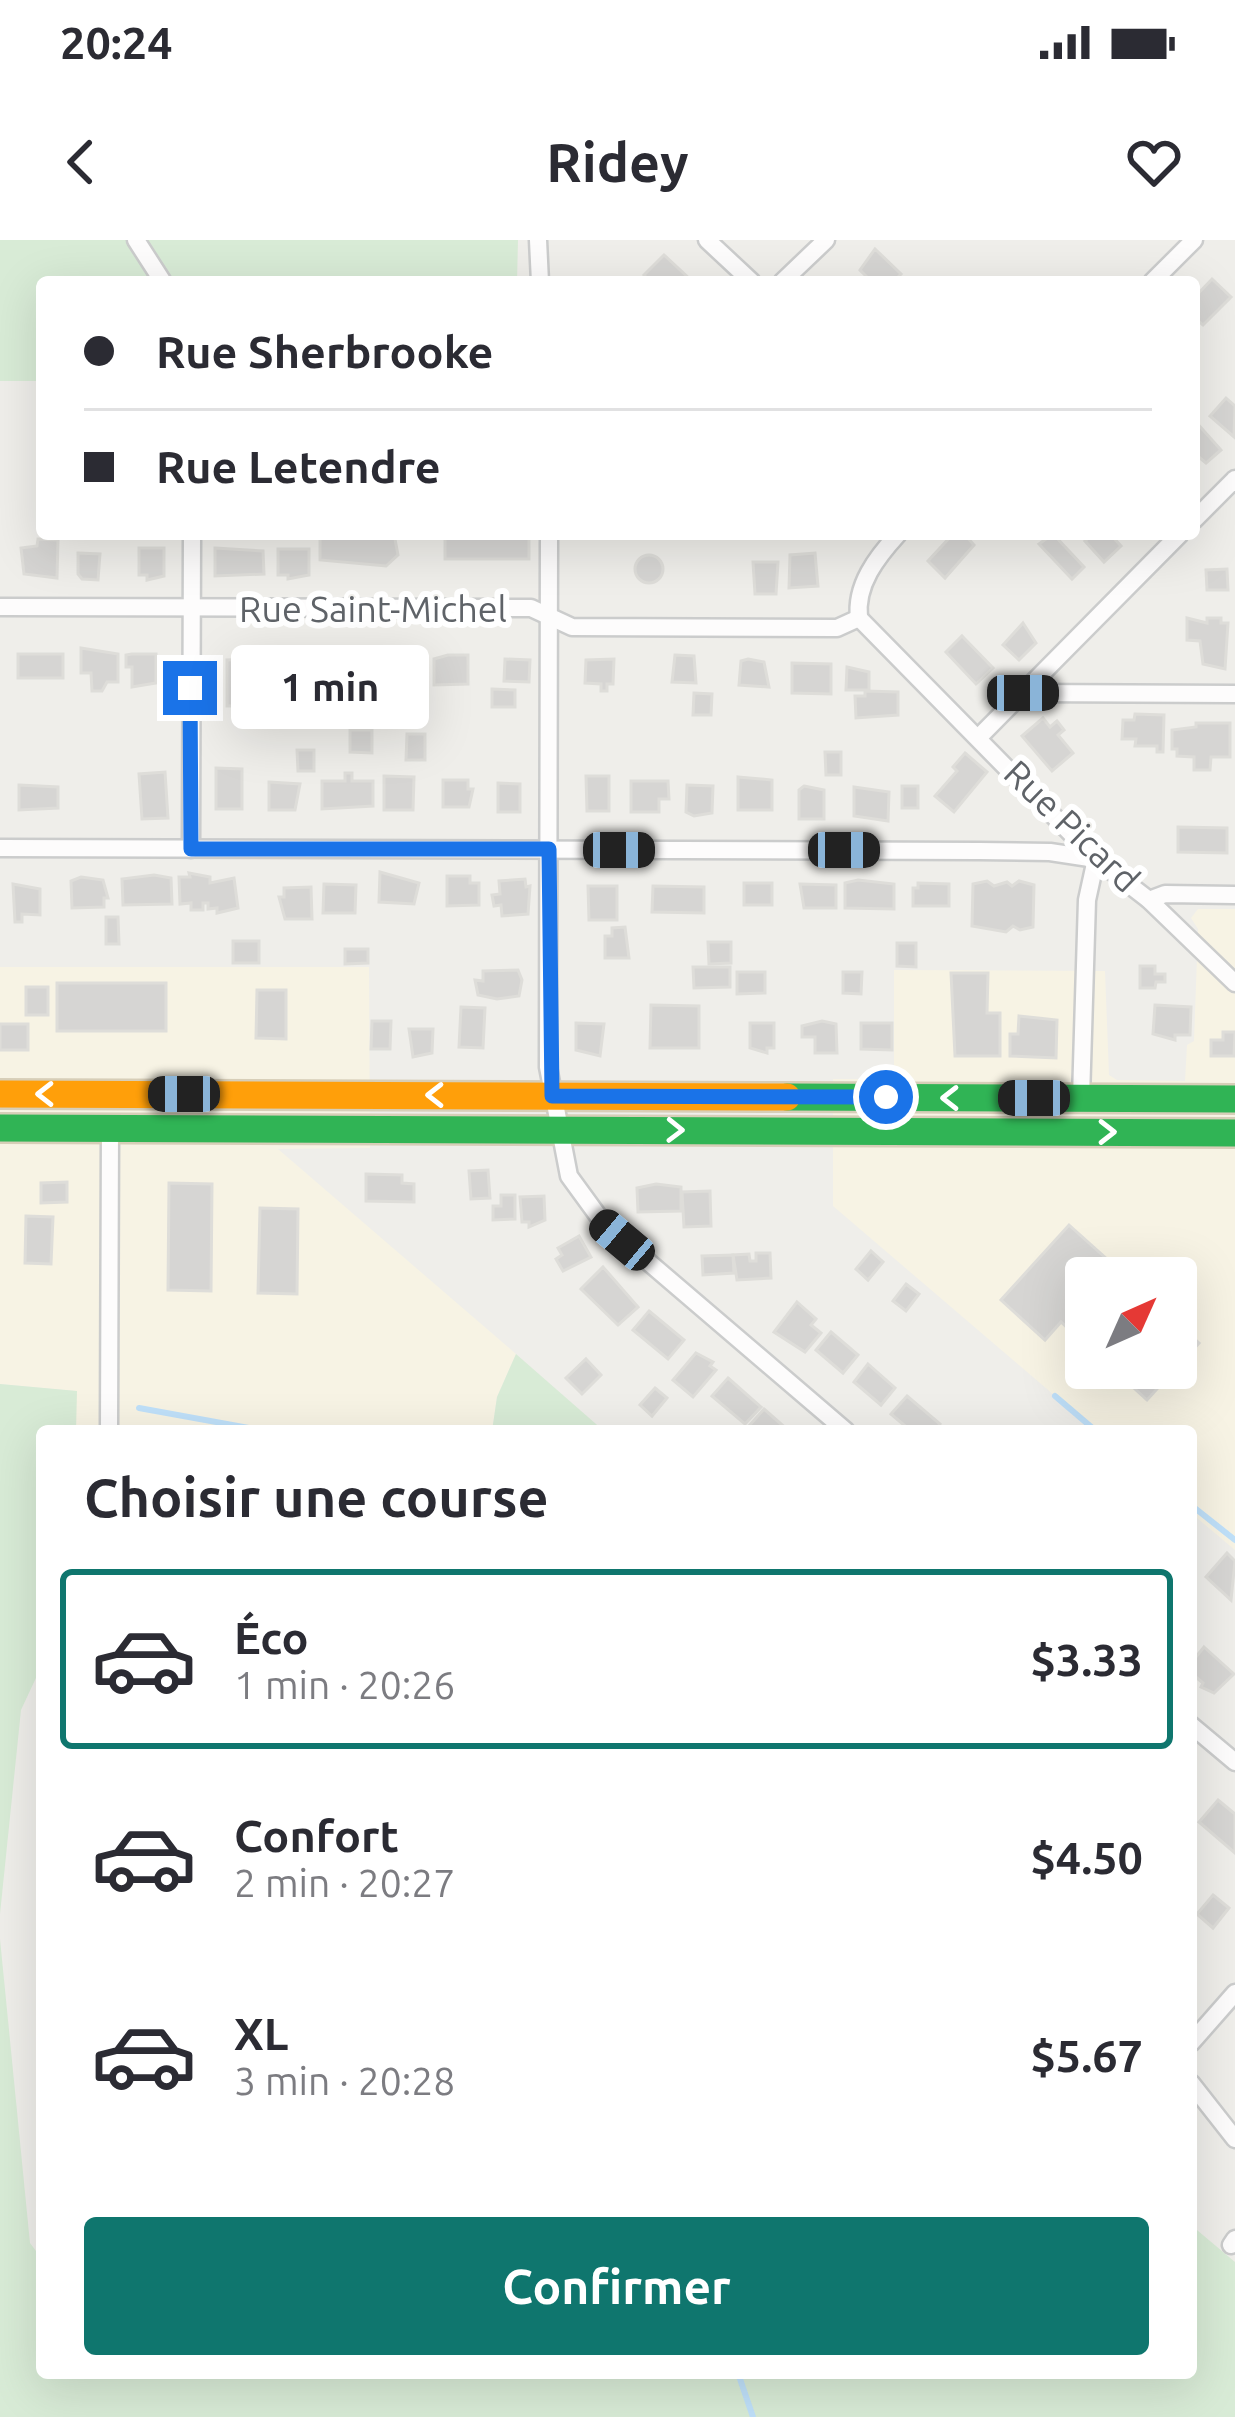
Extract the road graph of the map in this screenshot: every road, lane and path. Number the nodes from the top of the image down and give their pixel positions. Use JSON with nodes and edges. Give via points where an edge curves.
{"nodes":[{"id":1,"x":136,"y":240,"type":"edge"},
{"id":2,"x":538,"y":240,"type":"edge"},
{"id":3,"x":707,"y":240,"type":"edge"},
{"id":4,"x":826,"y":240,"type":"edge"},
{"id":5,"x":1194,"y":240,"type":"edge"},
{"id":6,"x":159,"y":276,"type":"edge"},
{"id":7,"x":539,"y":276,"type":"edge"},
{"id":8,"x":746,"y":276,"type":"edge"},
{"id":9,"x":788,"y":276,"type":"edge"},
{"id":10,"x":1158,"y":276,"type":"edge"},
{"id":11,"x":1235,"y":478,"type":"edge"},
{"id":12,"x":1216,"y":498,"type":"junction"},
{"id":13,"x":1235,"y":498,"type":"edge"},
{"id":14,"x":1200,"y":514,"type":"edge"},
{"id":15,"x":192,"y":540,"type":"edge"},
{"id":16,"x":549,"y":540,"type":"edge"},
{"id":17,"x":894,"y":540,"type":"edge"},
{"id":18,"x":1174,"y":540,"type":"edge"},
{"id":19,"x":0,"y":607,"type":"edge"},
{"id":20,"x":190,"y":608,"type":"junction"},
{"id":21,"x":552,"y":617,"type":"junction"},
{"id":22,"x":860,"y":618,"type":"junction"},
{"id":23,"x":1023,"y":693,"type":"junction"},
{"id":24,"x":1235,"y":694,"type":"edge"},
{"id":25,"x":980,"y":736,"type":"junction"},
{"id":26,"x":0,"y":848,"type":"edge"},
{"id":27,"x":191,"y":849,"type":"junction"},
{"id":28,"x":549,"y":849,"type":"junction"},
{"id":29,"x":1096,"y":859,"type":"junction"},
{"id":30,"x":1235,"y":895,"type":"edge"},
{"id":31,"x":1149,"y":900,"type":"junction"},
{"id":32,"x":1235,"y":983,"type":"edge"},
{"id":33,"x":0,"y":1094,"type":"edge"},
{"id":34,"x":552,"y":1096,"type":"junction"},
{"id":35,"x":1081,"y":1098,"type":"junction"},
{"id":36,"x":1235,"y":1099,"type":"edge"},
{"id":37,"x":0,"y":1128,"type":"edge"},
{"id":38,"x":110,"y":1128,"type":"junction"},
{"id":39,"x":558,"y":1129,"type":"junction"},
{"id":40,"x":1235,"y":1133,"type":"edge"},
{"id":41,"x":110,"y":1425,"type":"edge"},
{"id":42,"x":839,"y":1425,"type":"edge"},
{"id":43,"x":1197,"y":1730,"type":"edge"},
{"id":44,"x":1235,"y":1762,"type":"edge"},
{"id":45,"x":1235,"y":1993,"type":"edge"},
{"id":46,"x":1197,"y":2037,"type":"edge"},
{"id":47,"x":1197,"y":2091,"type":"edge"},
{"id":48,"x":1235,"y":2139,"type":"edge"}],
"edges":[{"from":1,"to":6,"type":"street"},
{"from":2,"to":7,"type":"street"},
{"from":3,"to":8,"type":"street"},
{"from":4,"to":9,"type":"street"},
{"from":5,"to":10,"type":"street"},
{"from":11,"to":12,"type":"street"},
{"from":12,"to":13,"type":"street"},
{"from":12,"to":14,"type":"street"},
{"from":15,"to":20,"type":"street"},
{"from":16,"to":21,"type":"street"},
{"from":17,"to":22,"type":"street","via":[[868,575]]},
{"from":18,"to":23,"type":"street"},
{"from":19,"to":20,"type":"street","name":"Rue Saint-Michel"},
{"from":20,"to":21,"type":"street","name":"Rue Saint-Michel","via":[[531,608]]},
{"from":20,"to":27,"type":"street"},
{"from":21,"to":22,"type":"street","name":"Rue Saint-Michel","via":[[572,627],[770,628],[837,628]]},
{"from":21,"to":28,"type":"street"},
{"from":22,"to":25,"type":"street","name":"Rue Picard"},
{"from":23,"to":24,"type":"street"},
{"from":23,"to":25,"type":"street"},
{"from":25,"to":29,"type":"street","name":"Rue Picard"},
{"from":26,"to":27,"type":"street"},
{"from":27,"to":28,"type":"street"},
{"from":28,"to":29,"type":"street","via":[[1010,851]]},
{"from":28,"to":34,"type":"street"},
{"from":29,"to":31,"type":"street","name":"Rue Picard"},
{"from":29,"to":35,"type":"street","via":[[1087,900]]},
{"from":30,"to":31,"type":"street"},
{"from":31,"to":32,"type":"street","name":"Rue Picard"},
{"from":34,"to":33,"type":"main road","one_way":true},
{"from":35,"to":34,"type":"main road","one_way":true},
{"from":34,"to":39,"type":"street"},
{"from":35,"to":36,"type":"main road"},
{"from":37,"to":38,"type":"main road"},
{"from":38,"to":39,"type":"main road"},
{"from":38,"to":41,"type":"street"},
{"from":39,"to":40,"type":"main road","one_way":true},
{"from":39,"to":42,"type":"street","via":[[572,1182],[597,1218]]},
{"from":43,"to":44,"type":"street"},
{"from":45,"to":46,"type":"street"},
{"from":47,"to":48,"type":"street"}]}
